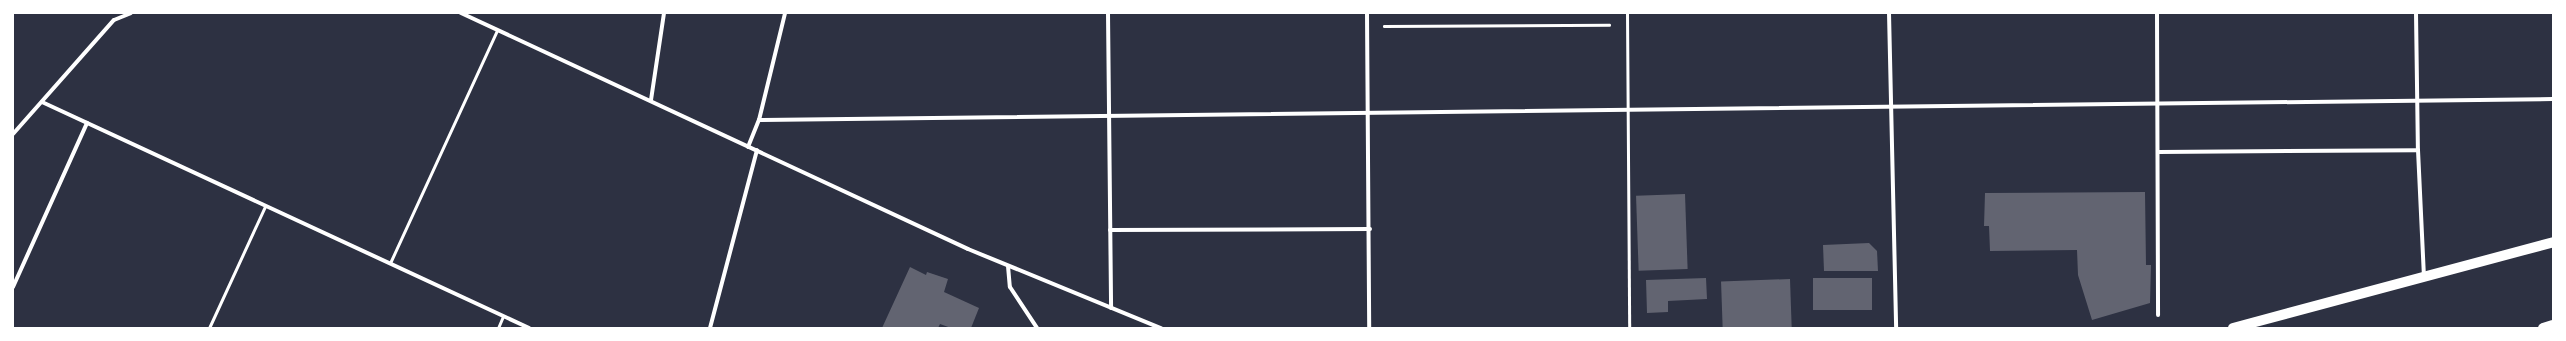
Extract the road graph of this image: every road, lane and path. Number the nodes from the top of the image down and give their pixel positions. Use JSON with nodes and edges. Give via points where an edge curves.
{"nodes":[{"id":1,"x":131,"y":13,"type":"edge"},
{"id":2,"x":461,"y":13,"type":"edge"},
{"id":3,"x":664,"y":13,"type":"edge"},
{"id":4,"x":785,"y":13,"type":"edge"},
{"id":5,"x":1108,"y":13,"type":"edge"},
{"id":6,"x":1368,"y":13,"type":"edge"},
{"id":7,"x":1627,"y":13,"type":"edge"},
{"id":8,"x":1889,"y":13,"type":"edge"},
{"id":9,"x":2157,"y":13,"type":"edge"},
{"id":10,"x":2416,"y":13,"type":"edge"},
{"id":11,"x":1627,"y":25,"type":"junction"},
{"id":12,"x":1368,"y":26,"type":"junction"},
{"id":13,"x":497,"y":30,"type":"junction"},
{"id":14,"x":2553,"y":99,"type":"edge"},
{"id":15,"x":651,"y":100,"type":"junction"},
{"id":16,"x":2417,"y":101,"type":"junction"},
{"id":17,"x":42,"y":102,"type":"junction"},
{"id":18,"x":2158,"y":104,"type":"junction"},
{"id":19,"x":1890,"y":107,"type":"junction"},
{"id":20,"x":1628,"y":110,"type":"junction"},
{"id":21,"x":1368,"y":114,"type":"junction"},
{"id":22,"x":1109,"y":116,"type":"junction"},
{"id":23,"x":759,"y":120,"type":"junction"},
{"id":24,"x":87,"y":123,"type":"junction"},
{"id":25,"x":13,"y":134,"type":"edge"},
{"id":26,"x":748,"y":147,"type":"junction"},
{"id":27,"x":757,"y":150,"type":"junction"},
{"id":28,"x":2418,"y":150,"type":"junction"},
{"id":29,"x":2158,"y":152,"type":"junction"},
{"id":30,"x":265,"y":206,"type":"junction"},
{"id":31,"x":1370,"y":229,"type":"junction"},
{"id":32,"x":1110,"y":230,"type":"junction"},
{"id":33,"x":2553,"y":242,"type":"edge"},
{"id":34,"x":390,"y":263,"type":"junction"},
{"id":35,"x":1008,"y":266,"type":"junction"},
{"id":36,"x":2424,"y":275,"type":"junction"},
{"id":37,"x":13,"y":287,"type":"edge"},
{"id":38,"x":1111,"y":308,"type":"junction"},
{"id":39,"x":2158,"y":315,"type":"dead end"},
{"id":40,"x":503,"y":316,"type":"junction"},
{"id":41,"x":2553,"y":325,"type":"edge"},
{"id":42,"x":210,"y":328,"type":"edge"},
{"id":43,"x":498,"y":328,"type":"edge"},
{"id":44,"x":529,"y":328,"type":"edge"},
{"id":45,"x":710,"y":328,"type":"edge"},
{"id":46,"x":1037,"y":328,"type":"edge"},
{"id":47,"x":1161,"y":328,"type":"edge"},
{"id":48,"x":1369,"y":328,"type":"edge"},
{"id":49,"x":1630,"y":328,"type":"edge"},
{"id":50,"x":1896,"y":328,"type":"edge"},
{"id":51,"x":2233,"y":328,"type":"edge"},
{"id":52,"x":2543,"y":328,"type":"edge"}],
"edges":[{"from":1,"to":17,"type":"street","via":[[114,20]]},
{"from":2,"to":13,"type":"street"},
{"from":3,"to":15,"type":"street"},
{"from":4,"to":23,"type":"street"},
{"from":5,"to":22,"type":"street"},
{"from":6,"to":12,"type":"street"},
{"from":7,"to":11,"type":"lane"},
{"from":8,"to":19,"type":"street"},
{"from":9,"to":18,"type":"street"},
{"from":10,"to":16,"type":"street"},
{"from":11,"to":12,"type":"path"},
{"from":11,"to":20,"type":"lane"},
{"from":12,"to":21,"type":"street"},
{"from":13,"to":15,"type":"street"},
{"from":13,"to":34,"type":"lane"},
{"from":14,"to":16,"type":"street"},
{"from":15,"to":26,"type":"street"},
{"from":16,"to":18,"type":"street"},
{"from":16,"to":28,"type":"street"},
{"from":17,"to":24,"type":"street"},
{"from":17,"to":25,"type":"street"},
{"from":18,"to":19,"type":"street"},
{"from":18,"to":29,"type":"street"},
{"from":19,"to":20,"type":"street"},
{"from":19,"to":50,"type":"street"},
{"from":20,"to":21,"type":"street"},
{"from":20,"to":49,"type":"lane"},
{"from":21,"to":22,"type":"street"},
{"from":21,"to":31,"type":"street"},
{"from":22,"to":23,"type":"street"},
{"from":22,"to":32,"type":"street"},
{"from":23,"to":26,"type":"street"},
{"from":24,"to":30,"type":"street"},
{"from":24,"to":37,"type":"street"},
{"from":26,"to":27,"type":"street"},
{"from":27,"to":35,"type":"street"},
{"from":27,"to":45,"type":"street"},
{"from":28,"to":29,"type":"street"},
{"from":28,"to":36,"type":"street"},
{"from":29,"to":39,"type":"street"},
{"from":30,"to":34,"type":"street"},
{"from":30,"to":42,"type":"lane"},
{"from":31,"to":32,"type":"street"},
{"from":31,"to":48,"type":"street"},
{"from":32,"to":38,"type":"street"},
{"from":33,"to":36,"type":"main road"},
{"from":34,"to":40,"type":"street"},
{"from":35,"to":38,"type":"street"},
{"from":35,"to":46,"type":"street","via":[[1010,287]]},
{"from":36,"to":51,"type":"main road"},
{"from":38,"to":47,"type":"street"},
{"from":40,"to":43,"type":"lane"},
{"from":40,"to":44,"type":"street"},
{"from":41,"to":52,"type":"main road"}]}
